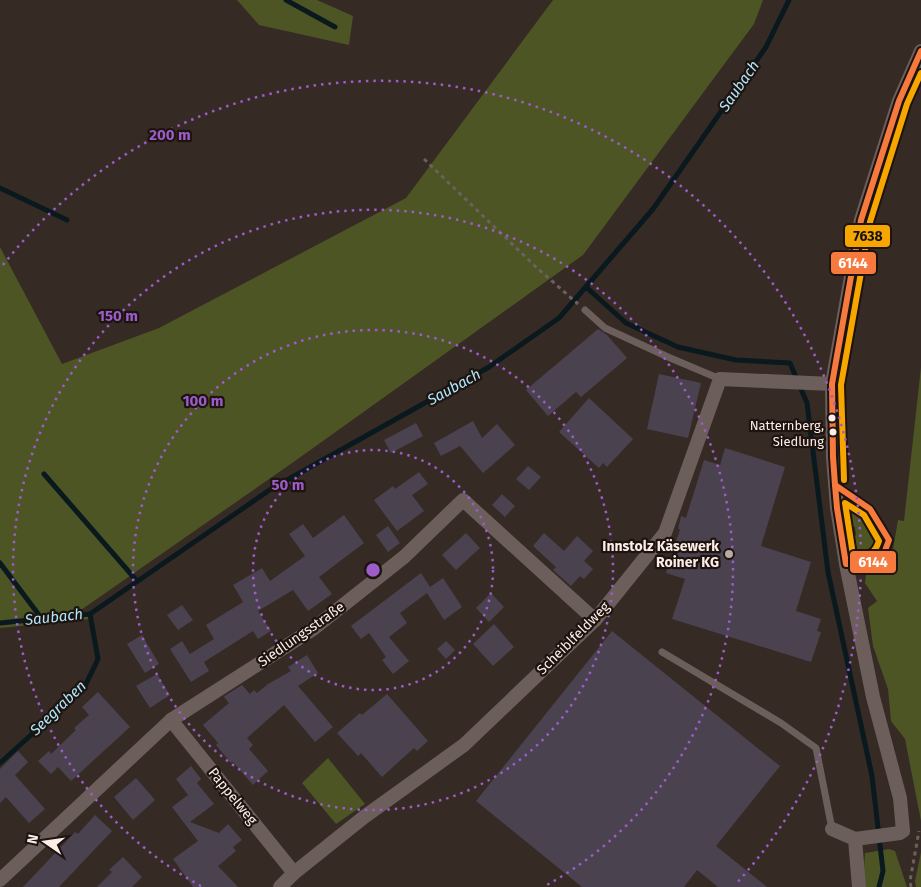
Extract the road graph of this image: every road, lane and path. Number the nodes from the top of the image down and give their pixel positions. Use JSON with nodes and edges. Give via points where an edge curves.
{"nodes":[{"id":1,"x":921,"y":51,"type":"edge"},
{"id":2,"x":424,"y":158,"type":"dead end"},
{"id":3,"x":585,"y":310,"type":"joint"},
{"id":4,"x":720,"y":379,"type":"junction"},
{"id":5,"x":832,"y":384,"type":"junction"},
{"id":6,"x":835,"y":485,"type":"junction"},
{"id":7,"x":846,"y":564,"type":"junction"},
{"id":8,"x":595,"y":620,"type":"junction"},
{"id":9,"x":662,"y":652,"type":"dead end"},
{"id":10,"x":171,"y":720,"type":"junction"},
{"id":11,"x":832,"y":829,"type":"joint"},
{"id":12,"x":855,"y":839,"type":"junction"},
{"id":13,"x":294,"y":873,"type":"junction"},
{"id":14,"x":0,"y":880,"type":"edge"},
{"id":15,"x":280,"y":887,"type":"edge"},
{"id":16,"x":859,"y":887,"type":"edge"}],
"edges":[{"from":1,"to":5,"type":"street","via":[[899,101],[861,220]]},
{"from":2,"to":3,"type":"path"},
{"from":3,"to":4,"type":"lane","via":[[605,328]]},
{"from":4,"to":5,"type":"street"},
{"from":4,"to":8,"type":"street","name":"Scheiblfeldweg","via":[[665,533]]},
{"from":5,"to":6,"type":"street"},
{"from":6,"to":7,"type":"street"},
{"from":6,"to":7,"type":"lane","via":[[870,509],[888,540],[883,556],[869,564]]},
{"from":7,"to":12,"type":"street","via":[[873,697],[900,798],[903,832]]},
{"from":8,"to":10,"type":"street","name":"Siedlungsstraße","via":[[463,500],[404,558],[313,629]]},
{"from":8,"to":13,"type":"street","name":"Scheiblfeldweg","via":[[464,745],[364,817]]},
{"from":9,"to":11,"type":"lane","via":[[816,748]]},
{"from":10,"to":13,"type":"street","name":"Pappelweg"},
{"from":10,"to":14,"type":"street","name":"Siedlungsstraße"},
{"from":11,"to":12,"type":"street"},
{"from":12,"to":16,"type":"street"},
{"from":13,"to":15,"type":"street","name":"Scheiblfeldweg"}]}
